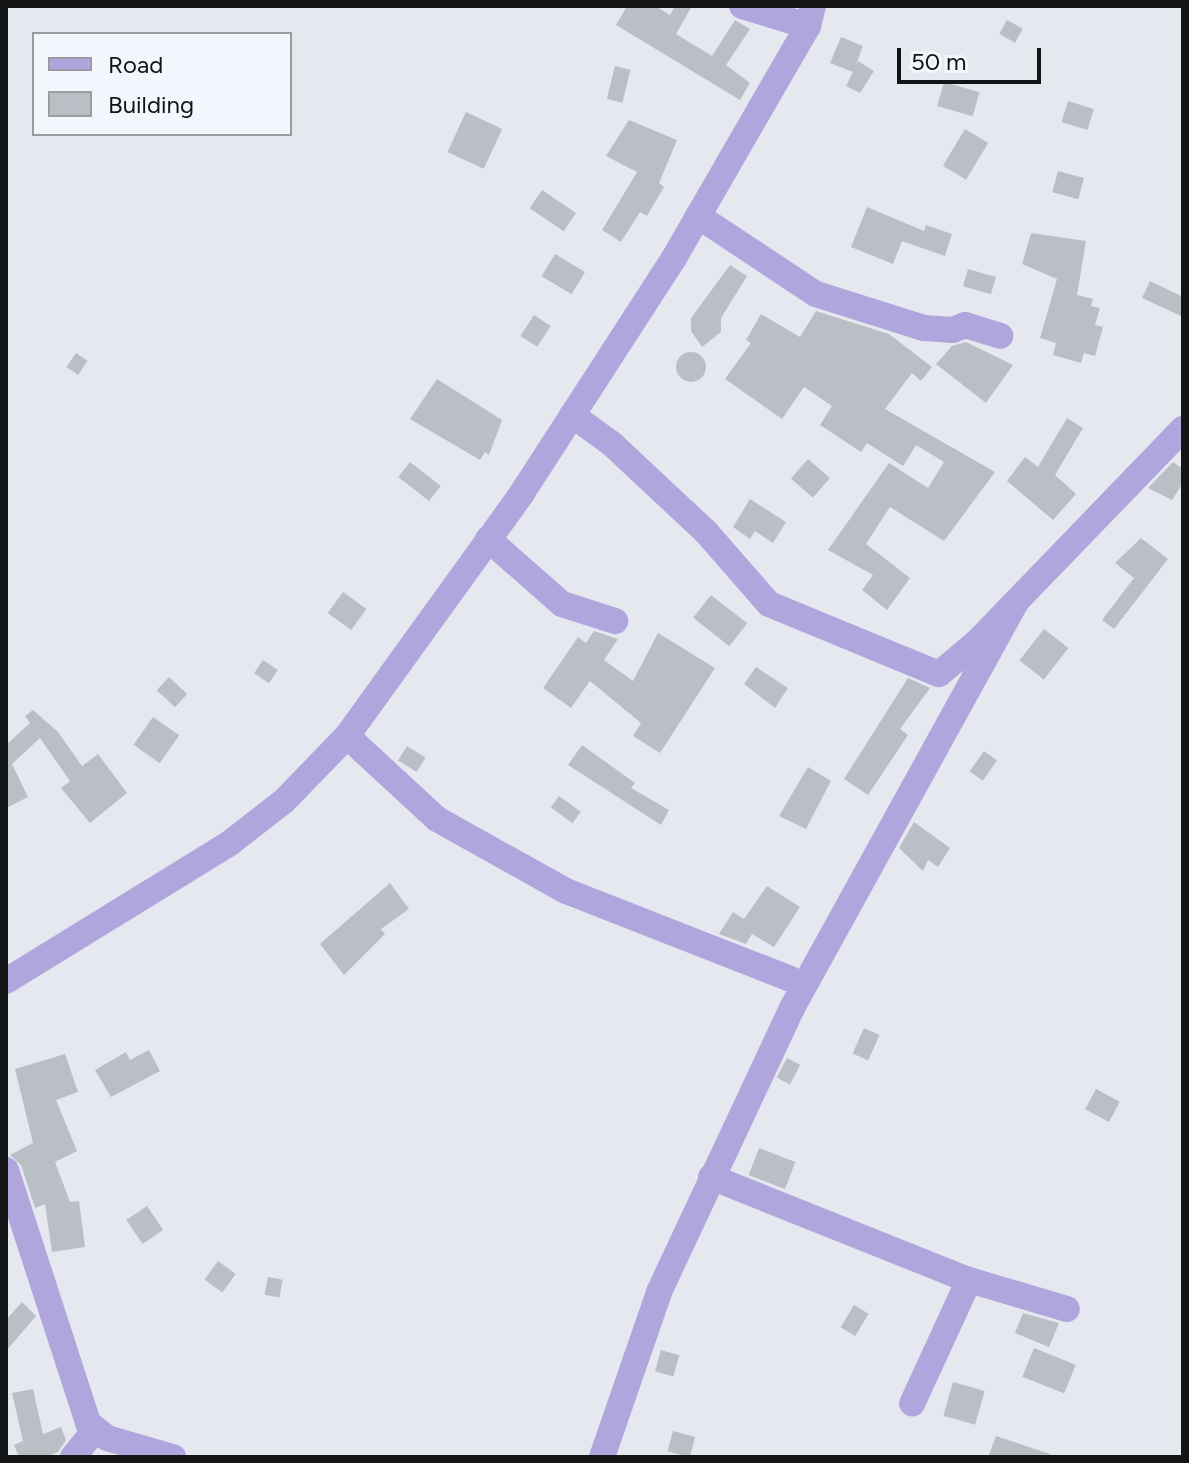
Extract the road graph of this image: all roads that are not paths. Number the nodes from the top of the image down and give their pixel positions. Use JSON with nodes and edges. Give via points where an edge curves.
{"nodes":[{"id":1,"x":742,"y":6,"type":"edge"},
{"id":2,"x":811,"y":16,"type":"edge"},
{"id":3,"x":698,"y":216,"type":"junction"},
{"id":4,"x":1000,"y":336,"type":"dead end"},
{"id":5,"x":572,"y":415,"type":"junction"},
{"id":6,"x":1183,"y":429,"type":"edge"},
{"id":7,"x":488,"y":539,"type":"junction"},
{"id":8,"x":1016,"y":602,"type":"junction"},
{"id":9,"x":615,"y":621,"type":"dead end"},
{"id":10,"x":347,"y":736,"type":"junction"},
{"id":11,"x":790,"y":979,"type":"dead end"},
{"id":12,"x":6,"y":981,"type":"edge"},
{"id":13,"x":6,"y":1170,"type":"edge"},
{"id":14,"x":711,"y":1177,"type":"junction"},
{"id":15,"x":969,"y":1280,"type":"junction"},
{"id":16,"x":1067,"y":1309,"type":"dead end"},
{"id":17,"x":912,"y":1404,"type":"dead end"},
{"id":18,"x":94,"y":1431,"type":"junction"},
{"id":19,"x":73,"y":1457,"type":"edge"},
{"id":20,"x":173,"y":1457,"type":"edge"},
{"id":21,"x":602,"y":1457,"type":"edge"}],
"edges":[{"from":1,"to":2,"type":"street"},
{"from":2,"to":3,"type":"street"},
{"from":3,"to":4,"type":"street","via":[[816,294],[924,328],[953,330],[965,325]]},
{"from":3,"to":5,"type":"street"},
{"from":5,"to":7,"type":"street"},
{"from":5,"to":8,"type":"street","via":[[612,444],[707,533],[769,604],[927,673],[951,667]]},
{"from":6,"to":8,"type":"street"},
{"from":7,"to":9,"type":"street","via":[[562,604]]},
{"from":7,"to":10,"type":"street"},
{"from":8,"to":14,"type":"street","via":[[792,1008]]},
{"from":10,"to":11,"type":"street","via":[[437,819],[566,891]]},
{"from":10,"to":12,"type":"street","via":[[303,784],[230,843]]},
{"from":13,"to":18,"type":"street"},
{"from":14,"to":15,"type":"street"},
{"from":14,"to":21,"type":"street","via":[[659,1292]]},
{"from":15,"to":16,"type":"street"},
{"from":15,"to":17,"type":"street"},
{"from":18,"to":19,"type":"street"},
{"from":18,"to":20,"type":"street"}]}
